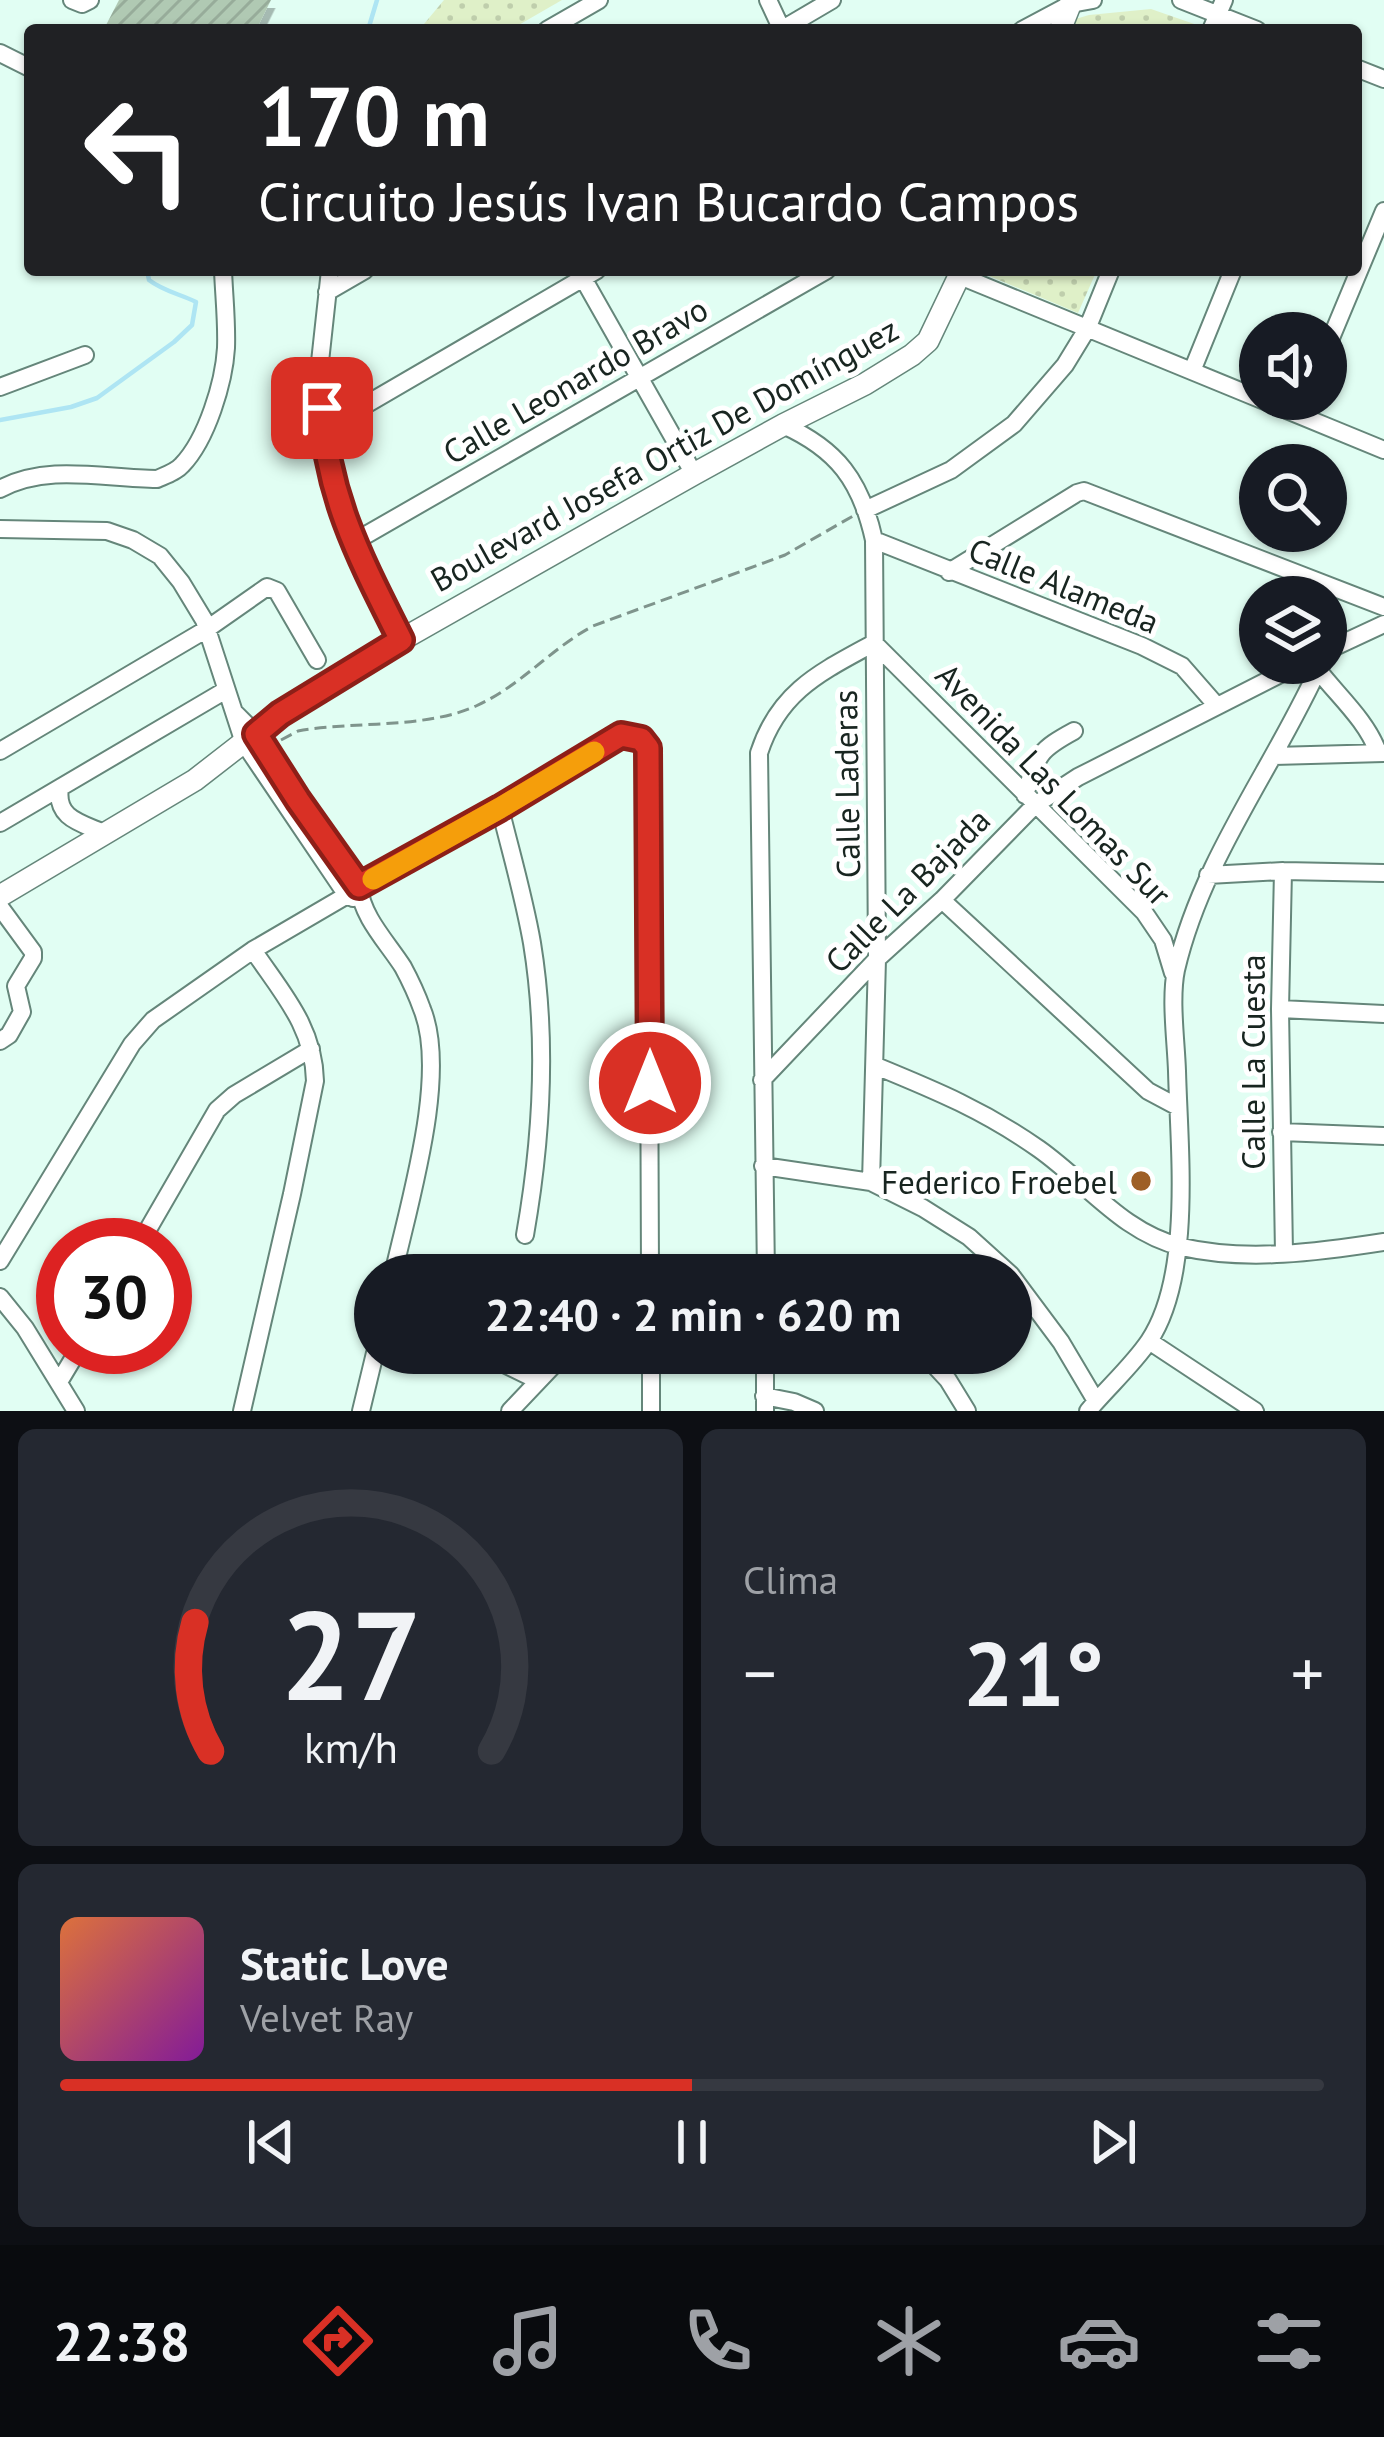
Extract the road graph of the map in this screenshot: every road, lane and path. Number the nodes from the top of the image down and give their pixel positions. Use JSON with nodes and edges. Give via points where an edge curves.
{"nodes":[{"id":1,"x":72,"y":0,"type":"edge"},
{"id":2,"x":90,"y":0,"type":"edge"},
{"id":3,"x":599,"y":0,"type":"edge"},
{"id":4,"x":832,"y":0,"type":"edge"},
{"id":5,"x":1181,"y":0,"type":"edge"},
{"id":6,"x":1079,"y":1,"type":"edge"},
{"id":7,"x":1218,"y":15,"type":"edge"},
{"id":8,"x":557,"y":24,"type":"edge"},
{"id":9,"x":792,"y":24,"type":"edge"},
{"id":10,"x":1034,"y":24,"type":"edge"},
{"id":11,"x":1384,"y":211,"type":"edge"},
{"id":12,"x":1362,"y":264,"type":"edge"},
{"id":13,"x":223,"y":276,"type":"edge"},
{"id":14,"x":328,"y":276,"type":"edge"},
{"id":15,"x":355,"y":276,"type":"edge"},
{"id":16,"x":581,"y":276,"type":"edge"},
{"id":17,"x":588,"y":276,"type":"edge"},
{"id":18,"x":817,"y":276,"type":"edge"},
{"id":19,"x":960,"y":276,"type":"edge"},
{"id":20,"x":968,"y":276,"type":"edge"},
{"id":21,"x":1109,"y":276,"type":"edge"},
{"id":22,"x":1231,"y":276,"type":"edge"},
{"id":23,"x":1357,"y":276,"type":"edge"},
{"id":24,"x":327,"y":292,"type":"junction"},
{"id":25,"x":1342,"y":312,"type":"edge"},
{"id":26,"x":1087,"y":328,"type":"junction"},
{"id":27,"x":85,"y":355,"type":"dead end"},
{"id":28,"x":1192,"y":371,"type":"junction"},
{"id":29,"x":640,"y":378,"type":"junction"},
{"id":30,"x":1239,"y":386,"type":"edge"},
{"id":31,"x":0,"y":387,"type":"edge"},
{"id":32,"x":1327,"y":420,"type":"edge"},
{"id":33,"x":783,"y":425,"type":"junction"},
{"id":34,"x":323,"y":429,"type":"junction"},
{"id":35,"x":1384,"y":450,"type":"edge"},
{"id":36,"x":694,"y":474,"type":"junction"},
{"id":37,"x":0,"y":489,"type":"edge"},
{"id":38,"x":865,"y":509,"type":"junction"},
{"id":39,"x":0,"y":529,"type":"edge"},
{"id":40,"x":874,"y":540,"type":"junction"},
{"id":41,"x":352,"y":543,"type":"junction"},
{"id":42,"x":949,"y":572,"type":"junction"},
{"id":43,"x":1384,"y":608,"type":"edge"},
{"id":44,"x":1384,"y":624,"type":"edge"},
{"id":45,"x":207,"y":629,"type":"junction"},
{"id":46,"x":401,"y":640,"type":"junction"},
{"id":47,"x":1347,"y":641,"type":"edge"},
{"id":48,"x":874,"y":644,"type":"junction"},
{"id":49,"x":317,"y":660,"type":"dead end"},
{"id":50,"x":1269,"y":684,"type":"edge"},
{"id":51,"x":1306,"y":684,"type":"edge"},
{"id":52,"x":1329,"y":684,"type":"edge"},
{"id":53,"x":226,"y":690,"type":"junction"},
{"id":54,"x":1217,"y":706,"type":"junction"},
{"id":55,"x":1074,"y":730,"type":"dead end"},
{"id":56,"x":255,"y":742,"type":"junction"},
{"id":57,"x":0,"y":751,"type":"edge"},
{"id":58,"x":1381,"y":752,"type":"edge"},
{"id":59,"x":1274,"y":756,"type":"junction"},
{"id":60,"x":60,"y":788,"type":"junction"},
{"id":61,"x":1030,"y":800,"type":"junction"},
{"id":62,"x":500,"y":808,"type":"junction"},
{"id":63,"x":0,"y":823,"type":"edge"},
{"id":64,"x":106,"y":834,"type":"junction"},
{"id":65,"x":1283,"y":872,"type":"junction"},
{"id":66,"x":1384,"y":873,"type":"edge"},
{"id":67,"x":1208,"y":875,"type":"junction"},
{"id":68,"x":355,"y":894,"type":"junction"},
{"id":69,"x":0,"y":896,"type":"edge"},
{"id":70,"x":942,"y":900,"type":"junction"},
{"id":71,"x":0,"y":907,"type":"edge"},
{"id":72,"x":254,"y":950,"type":"junction"},
{"id":73,"x":878,"y":959,"type":"junction"},
{"id":74,"x":1174,"y":976,"type":"junction"},
{"id":75,"x":1280,"y":1010,"type":"junction"},
{"id":76,"x":1384,"y":1014,"type":"edge"},
{"id":77,"x":0,"y":1041,"type":"edge"},
{"id":78,"x":311,"y":1049,"type":"junction"},
{"id":79,"x":876,"y":1066,"type":"junction"},
{"id":80,"x":762,"y":1080,"type":"junction"},
{"id":81,"x":1178,"y":1107,"type":"junction"},
{"id":82,"x":1281,"y":1132,"type":"junction"},
{"id":83,"x":1384,"y":1136,"type":"edge"},
{"id":84,"x":763,"y":1166,"type":"junction"},
{"id":85,"x":871,"y":1182,"type":"junction"},
{"id":86,"x":155,"y":1218,"type":"edge"},
{"id":87,"x":525,"y":1235,"type":"dead end"},
{"id":88,"x":1384,"y":1242,"type":"edge"},
{"id":89,"x":1179,"y":1247,"type":"junction"},
{"id":90,"x":1284,"y":1252,"type":"junction"},
{"id":91,"x":397,"y":1254,"type":"edge"},
{"id":92,"x":650,"y":1254,"type":"edge"},
{"id":93,"x":765,"y":1254,"type":"edge"},
{"id":94,"x":988,"y":1254,"type":"edge"},
{"id":95,"x":0,"y":1261,"type":"edge"},
{"id":96,"x":0,"y":1298,"type":"edge"},
{"id":97,"x":1032,"y":1303,"type":"edge"},
{"id":98,"x":1149,"y":1341,"type":"junction"},
{"id":99,"x":64,"y":1374,"type":"edge"},
{"id":100,"x":370,"y":1374,"type":"edge"},
{"id":101,"x":524,"y":1374,"type":"edge"},
{"id":102,"x":542,"y":1374,"type":"edge"},
{"id":103,"x":651,"y":1374,"type":"edge"},
{"id":104,"x":942,"y":1374,"type":"edge"},
{"id":105,"x":536,"y":1380,"type":"junction"},
{"id":106,"x":59,"y":1382,"type":"junction"},
{"id":107,"x":765,"y":1404,"type":"edge"},
{"id":108,"x":1092,"y":1406,"type":"edge"},
{"id":109,"x":76,"y":1411,"type":"edge"},
{"id":110,"x":242,"y":1411,"type":"edge"},
{"id":111,"x":362,"y":1411,"type":"edge"},
{"id":112,"x":509,"y":1411,"type":"edge"},
{"id":113,"x":651,"y":1411,"type":"edge"},
{"id":114,"x":814,"y":1411,"type":"edge"},
{"id":115,"x":967,"y":1411,"type":"edge"},
{"id":116,"x":1255,"y":1411,"type":"edge"}],
"edges":[{"from":1,"to":2,"type":"street"},
{"from":3,"to":8,"type":"street"},
{"from":4,"to":9,"type":"street"},
{"from":5,"to":7,"type":"street"},
{"from":6,"to":10,"type":"street"},
{"from":11,"to":12,"type":"street"},
{"from":13,"to":37,"type":"street","via":[[222,377],[182,465],[157,479],[57,474]]},
{"from":14,"to":24,"type":"street"},
{"from":15,"to":24,"type":"street"},
{"from":16,"to":34,"type":"street"},
{"from":17,"to":29,"type":"street"},
{"from":18,"to":29,"type":"street","name":"Calle Leonardo Bravo"},
{"from":19,"to":33,"type":"main road","name":"Boulevard Josefa Ortiz De Domínguez","via":[[928,341],[866,384]]},
{"from":20,"to":26,"type":"street"},
{"from":21,"to":26,"type":"street"},
{"from":22,"to":28,"type":"street"},
{"from":23,"to":25,"type":"street"},
{"from":24,"to":34,"type":"street"},
{"from":26,"to":28,"type":"street"},
{"from":26,"to":38,"type":"street","via":[[1014,424],[951,470]]},
{"from":27,"to":31,"type":"street"},
{"from":28,"to":30,"type":"street"},
{"from":29,"to":36,"type":"street"},
{"from":29,"to":41,"type":"street","name":"Calle Leonardo Bravo"},
{"from":32,"to":35,"type":"street"},
{"from":33,"to":36,"type":"main road","name":"Boulevard Josefa Ortiz De Domínguez"},
{"from":33,"to":38,"type":"street","name":"Calle Laderas","via":[[836,459]]},
{"from":34,"to":41,"type":"street"},
{"from":36,"to":46,"type":"main road","name":"Boulevard Josefa Ortiz De Domínguez"},
{"from":38,"to":40,"type":"street","name":"Calle Laderas"},
{"from":38,"to":56,"type":"path","via":[[785,555],[593,626],[474,707]]},
{"from":39,"to":45,"type":"street","via":[[107,531],[133,540],[182,581]]},
{"from":40,"to":42,"type":"street","name":"Calle Alameda"},
{"from":40,"to":48,"type":"street","name":"Calle Laderas"},
{"from":41,"to":46,"type":"street"},
{"from":42,"to":43,"type":"street","via":[[1084,491]]},
{"from":42,"to":54,"type":"street","name":"Calle Alameda","via":[[1182,666]]},
{"from":44,"to":47,"type":"street"},
{"from":45,"to":49,"type":"street","via":[[271,587]]},
{"from":45,"to":53,"type":"street"},
{"from":45,"to":57,"type":"street"},
{"from":46,"to":56,"type":"main road","name":"Boulevard Josefa Ortiz De Domínguez","via":[[280,714]]},
{"from":48,"to":61,"type":"street","name":"Avenida Las Lomas Sur"},
{"from":48,"to":73,"type":"street","name":"Calle Laderas"},
{"from":48,"to":80,"type":"street","via":[[804,683],[777,713],[760,753]]},
{"from":50,"to":54,"type":"street","name":"Calle La Bajada"},
{"from":51,"to":59,"type":"street"},
{"from":52,"to":58,"type":"street"},
{"from":53,"to":56,"type":"street"},
{"from":53,"to":60,"type":"street"},
{"from":54,"to":61,"type":"street","name":"Calle La Bajada"},
{"from":55,"to":61,"type":"street","via":[[1043,748]]},
{"from":56,"to":64,"type":"main road","name":"Boulevard Josefa Ortiz De Domínguez"},
{"from":56,"to":68,"type":"street"},
{"from":58,"to":59,"type":"street"},
{"from":59,"to":67,"type":"street"},
{"from":60,"to":63,"type":"street"},
{"from":60,"to":64,"type":"street","via":[[63,812]]},
{"from":61,"to":70,"type":"street","name":"Calle La Bajada"},
{"from":61,"to":74,"type":"street","name":"Avenida Las Lomas Sur","via":[[1144,912]]},
{"from":62,"to":68,"type":"street"},
{"from":62,"to":87,"type":"street","via":[[532,943],[542,1036]]},
{"from":62,"to":92,"type":"street","via":[[621,735],[648,748]]},
{"from":64,"to":69,"type":"main road","name":"Boulevard Josefa Ortiz De Domínguez"},
{"from":65,"to":66,"type":"street"},
{"from":65,"to":67,"type":"street"},
{"from":65,"to":75,"type":"street","name":"Calle La Cuesta"},
{"from":67,"to":74,"type":"street"},
{"from":68,"to":72,"type":"street"},
{"from":68,"to":91,"type":"street","via":[[405,971],[430,1044],[425,1123]]},
{"from":70,"to":73,"type":"street","name":"Calle La Bajada"},
{"from":70,"to":81,"type":"street","via":[[1148,1090]]},
{"from":71,"to":77,"type":"street","via":[[33,958],[16,986],[22,1012]]},
{"from":72,"to":78,"type":"street"},
{"from":72,"to":95,"type":"street","via":[[141,1031]]},
{"from":73,"to":79,"type":"street","name":"Calle Laderas"},
{"from":73,"to":80,"type":"street","name":"Calle La Bajada"},
{"from":74,"to":81,"type":"street"},
{"from":75,"to":76,"type":"street"},
{"from":75,"to":82,"type":"street","name":"Calle La Cuesta"},
{"from":78,"to":86,"type":"street","via":[[217,1110]]},
{"from":78,"to":110,"type":"street","via":[[311,1108]]},
{"from":79,"to":85,"type":"street","name":"Calle Laderas"},
{"from":79,"to":89,"type":"street","via":[[1001,1123],[1117,1216]]},
{"from":80,"to":84,"type":"street"},
{"from":81,"to":89,"type":"street"},
{"from":82,"to":83,"type":"street"},
{"from":82,"to":90,"type":"street","name":"Calle La Cuesta"},
{"from":84,"to":85,"type":"street"},
{"from":84,"to":93,"type":"street"},
{"from":85,"to":94,"type":"street"},
{"from":88,"to":90,"type":"street"},
{"from":89,"to":90,"type":"street"},
{"from":89,"to":98,"type":"street"},
{"from":96,"to":106,"type":"street"},
{"from":97,"to":108,"type":"street"},
{"from":98,"to":108,"type":"street"},
{"from":98,"to":116,"type":"street"},
{"from":99,"to":106,"type":"street"},
{"from":100,"to":111,"type":"street"},
{"from":101,"to":105,"type":"street"},
{"from":102,"to":105,"type":"street"},
{"from":103,"to":113,"type":"street"},
{"from":104,"to":115,"type":"street"},
{"from":105,"to":112,"type":"street"},
{"from":106,"to":109,"type":"street"},
{"from":107,"to":114,"type":"street","via":[[794,1402]]}]}
